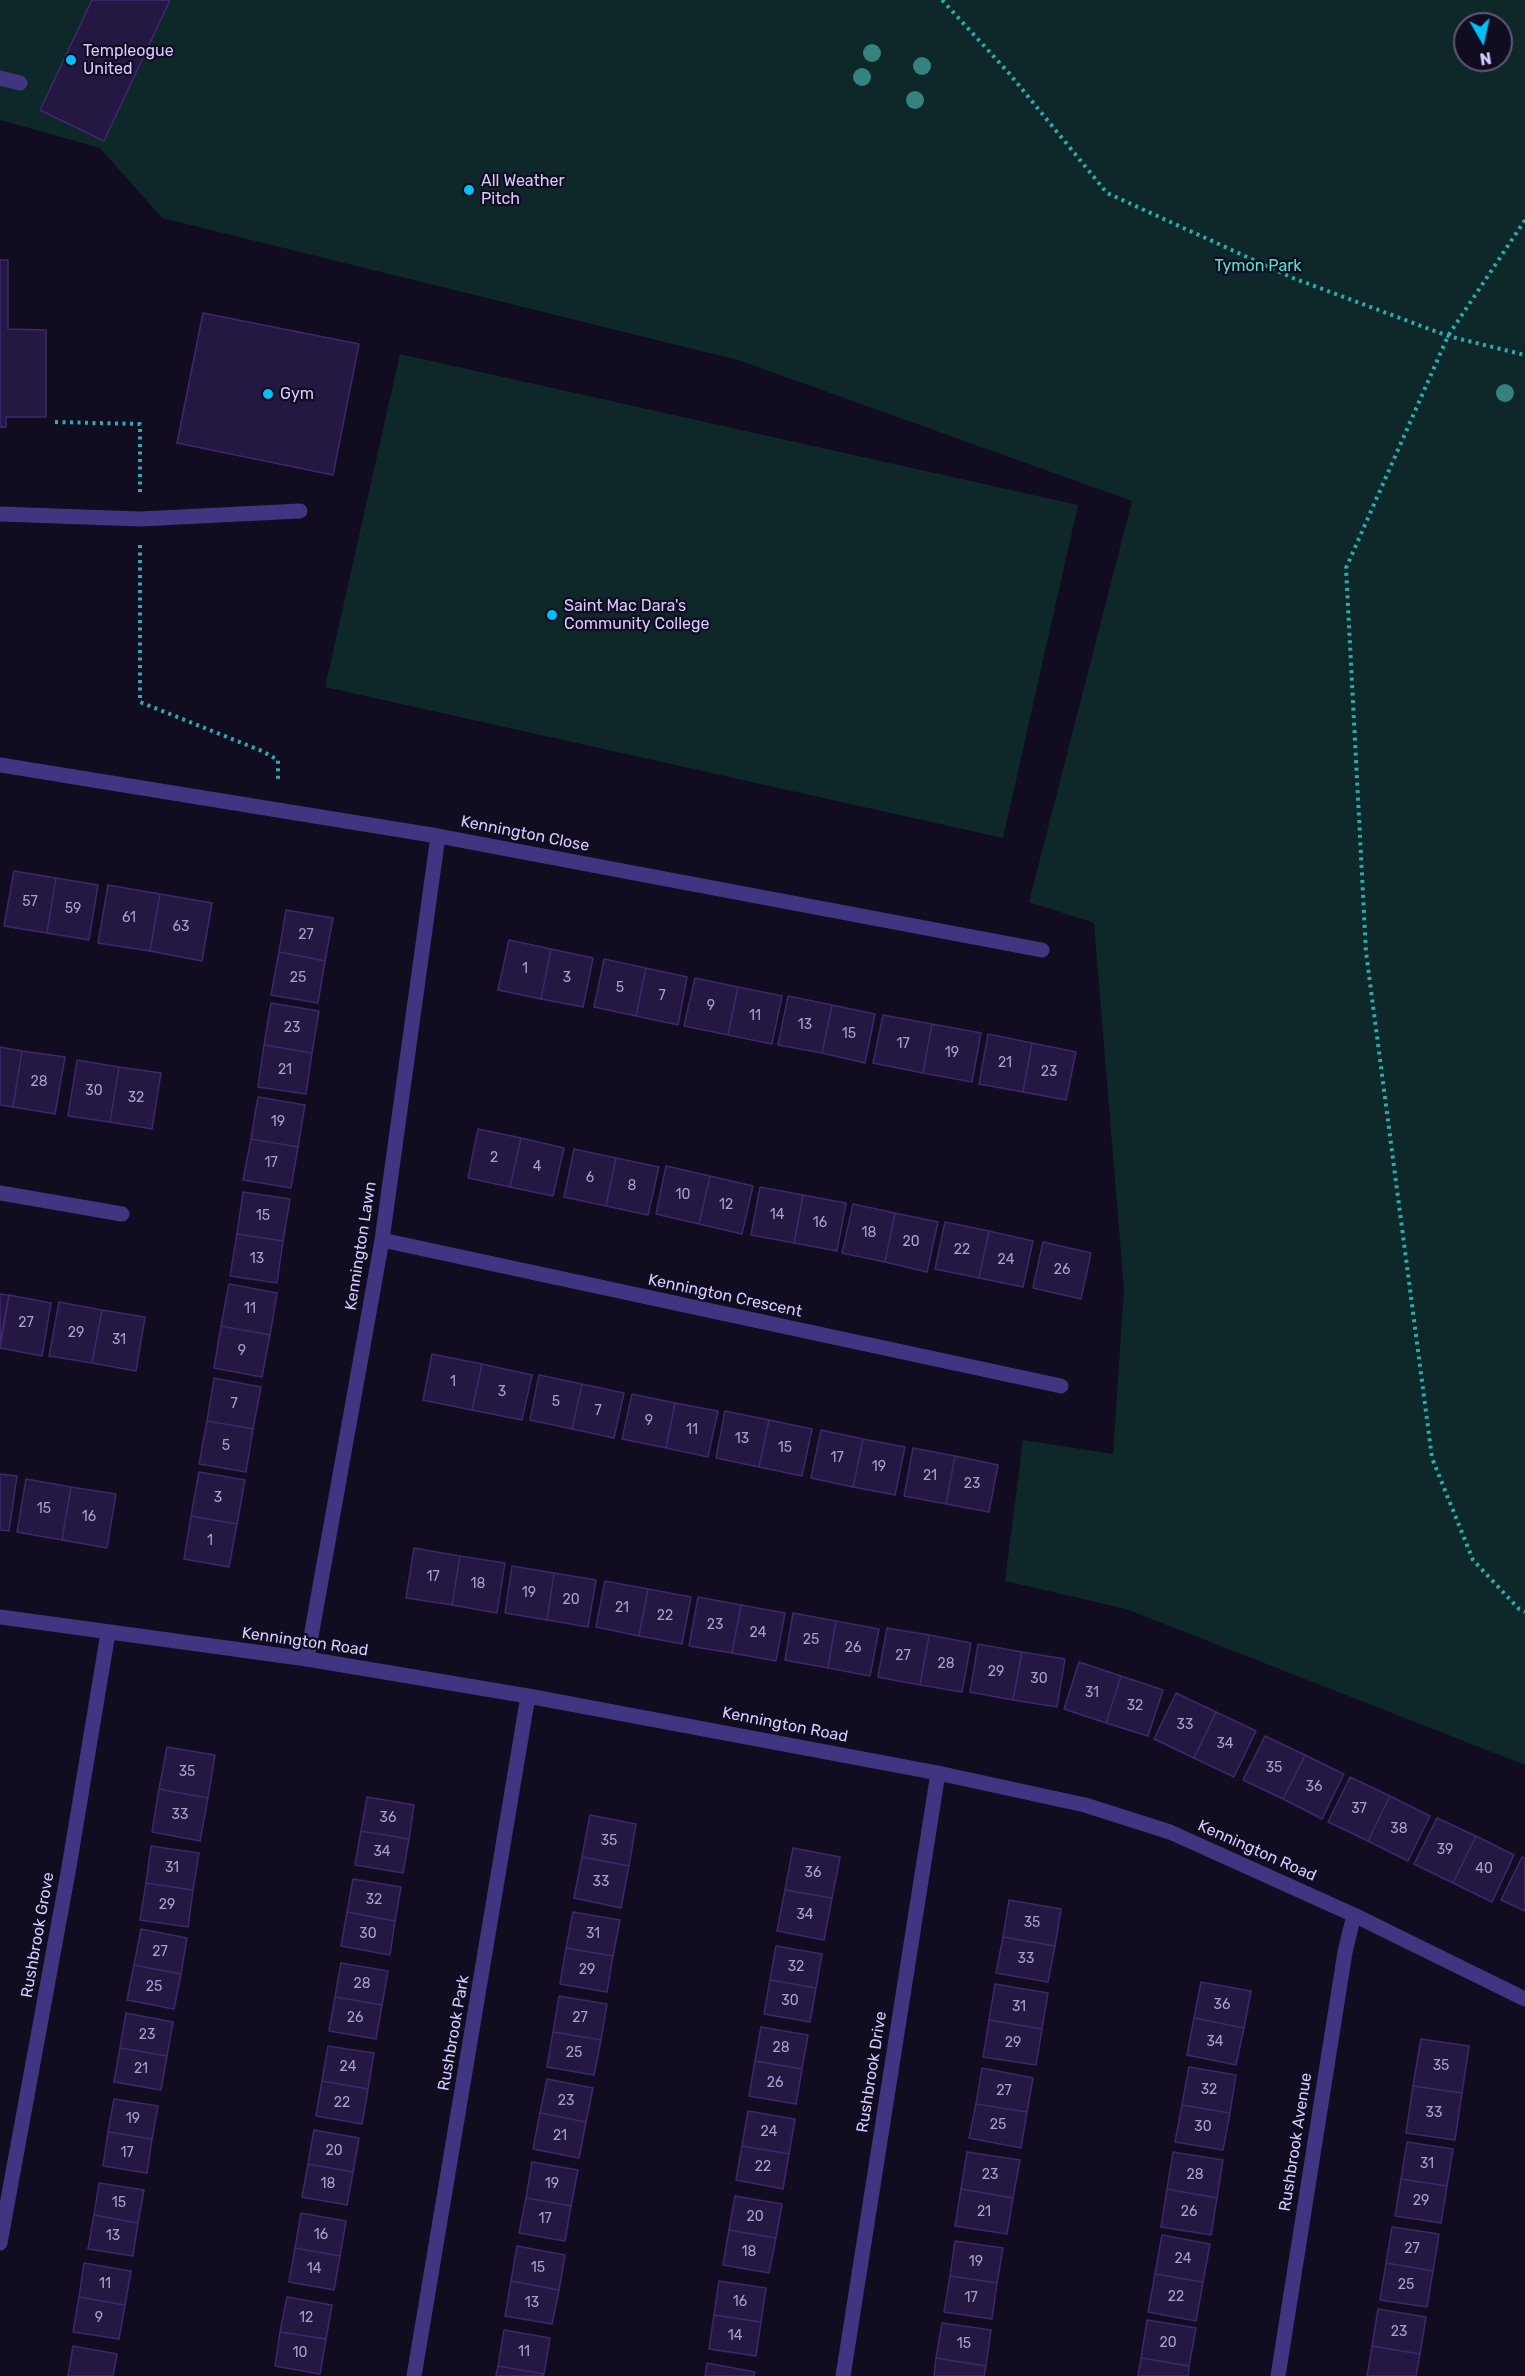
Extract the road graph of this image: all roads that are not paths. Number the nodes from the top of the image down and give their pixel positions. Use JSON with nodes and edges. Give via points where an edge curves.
{"nodes":[{"id":1,"x":0,"y":78,"type":"edge"},
{"id":2,"x":20,"y":82,"type":"dead end"},
{"id":3,"x":300,"y":511,"type":"dead end"},
{"id":4,"x":0,"y":514,"type":"edge"},
{"id":5,"x":0,"y":765,"type":"edge"},
{"id":6,"x":438,"y":836,"type":"junction"},
{"id":7,"x":1042,"y":950,"type":"dead end"},
{"id":8,"x":0,"y":1193,"type":"edge"},
{"id":9,"x":122,"y":1214,"type":"dead end"},
{"id":10,"x":382,"y":1240,"type":"junction"},
{"id":11,"x":1061,"y":1386,"type":"dead end"},
{"id":12,"x":0,"y":1617,"type":"edge"},
{"id":13,"x":108,"y":1633,"type":"junction"},
{"id":14,"x":307,"y":1659,"type":"junction"},
{"id":15,"x":528,"y":1696,"type":"junction"},
{"id":16,"x":938,"y":1773,"type":"junction"},
{"id":17,"x":1354,"y":1915,"type":"junction"},
{"id":18,"x":1525,"y":1999,"type":"edge"},
{"id":19,"x":0,"y":2243,"type":"edge"},
{"id":20,"x":414,"y":2376,"type":"edge"},
{"id":21,"x":843,"y":2376,"type":"edge"},
{"id":22,"x":1278,"y":2376,"type":"edge"}],
"edges":[{"from":1,"to":2,"type":"street"},
{"from":3,"to":4,"type":"street","via":[[140,519]]},
{"from":5,"to":6,"type":"street","name":"Kennington Close"},
{"from":6,"to":7,"type":"street","name":"Kennington Close"},
{"from":6,"to":10,"type":"street","name":"Kennington Lawn"},
{"from":8,"to":9,"type":"street"},
{"from":10,"to":11,"type":"street","name":"Kennington Crescent"},
{"from":10,"to":14,"type":"street","name":"Kennington Lawn"},
{"from":12,"to":13,"type":"street","name":"Kennington Road"},
{"from":13,"to":14,"type":"street","name":"Kennington Road"},
{"from":13,"to":19,"type":"street","name":"Rushbrook Grove"},
{"from":14,"to":15,"type":"street","name":"Kennington Road"},
{"from":15,"to":16,"type":"street","name":"Kennington Road"},
{"from":15,"to":20,"type":"street","name":"Rushbrook Park"},
{"from":16,"to":17,"type":"street","name":"Kennington Road","via":[[1085,1805],[1170,1832]]},
{"from":16,"to":21,"type":"street","name":"Rushbrook Drive"},
{"from":17,"to":18,"type":"street","name":"Kennington Road"},
{"from":17,"to":22,"type":"street","name":"Rushbrook Avenue"}]}
